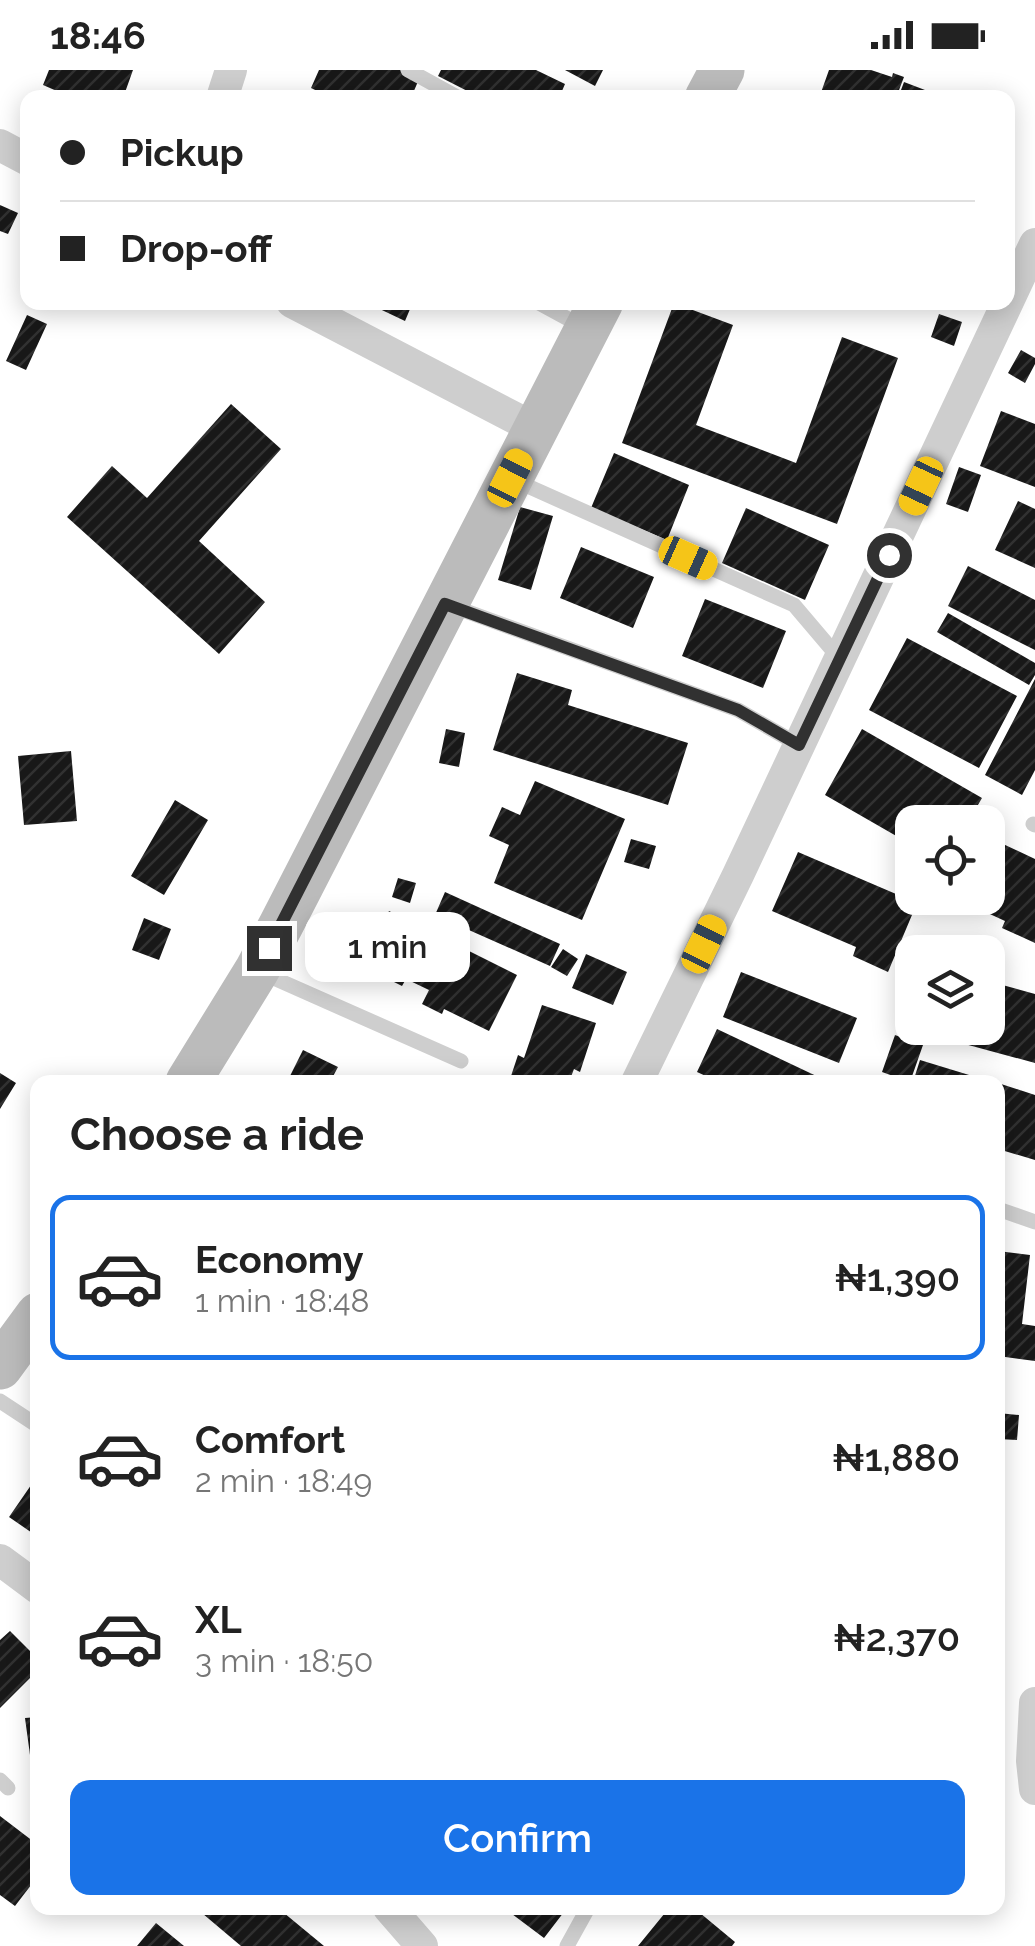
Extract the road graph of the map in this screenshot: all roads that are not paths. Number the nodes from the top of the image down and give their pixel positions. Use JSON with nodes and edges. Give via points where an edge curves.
{"nodes":[{"id":1,"x":408,"y":70,"type":"edge"},
{"id":2,"x":444,"y":90,"type":"edge"},
{"id":3,"x":1035,"y":244,"type":"edge"},
{"id":4,"x":1015,"y":287,"type":"edge"},
{"id":5,"x":307,"y":310,"type":"edge"},
{"id":6,"x":570,"y":310,"type":"edge"},
{"id":7,"x":1004,"y":310,"type":"edge"},
{"id":8,"x":594,"y":316,"type":"edge"},
{"id":9,"x":536,"y":429,"type":"junction"},
{"id":10,"x":510,"y":478,"type":"junction"},
{"id":11,"x":445,"y":604,"type":"junction"},
{"id":12,"x":840,"y":659,"type":"junction"},
{"id":13,"x":799,"y":745,"type":"junction"},
{"id":14,"x":256,"y":970,"type":"junction"},
{"id":15,"x":460,"y":1061,"type":"dead end"},
{"id":16,"x":192,"y":1075,"type":"edge"},
{"id":17,"x":640,"y":1075,"type":"edge"},
{"id":18,"x":1005,"y":1211,"type":"edge"},
{"id":19,"x":1035,"y":1222,"type":"edge"},
{"id":20,"x":30,"y":1326,"type":"edge"},
{"id":21,"x":0,"y":1367,"type":"edge"},
{"id":22,"x":0,"y":1401,"type":"edge"},
{"id":23,"x":30,"y":1421,"type":"edge"},
{"id":24,"x":0,"y":1560,"type":"edge"},
{"id":25,"x":30,"y":1582,"type":"edge"},
{"id":26,"x":1035,"y":1703,"type":"edge"},
{"id":27,"x":1035,"y":1789,"type":"edge"},
{"id":28,"x":395,"y":1915,"type":"edge"},
{"id":29,"x":584,"y":1915,"type":"edge"},
{"id":30,"x":422,"y":1946,"type":"edge"},
{"id":31,"x":567,"y":1946,"type":"edge"}],
"edges":[{"from":1,"to":2,"type":"lane"},
{"from":3,"to":4,"type":"street"},
{"from":5,"to":9,"type":"street"},
{"from":6,"to":8,"type":"lane"},
{"from":7,"to":12,"type":"street"},
{"from":8,"to":9,"type":"street"},
{"from":9,"to":10,"type":"street"},
{"from":10,"to":11,"type":"street"},
{"from":10,"to":12,"type":"lane","via":[[794,605]]},
{"from":11,"to":13,"type":"lane","via":[[738,710]]},
{"from":11,"to":14,"type":"street"},
{"from":12,"to":13,"type":"street"},
{"from":13,"to":17,"type":"street"},
{"from":14,"to":15,"type":"lane"},
{"from":14,"to":16,"type":"street"},
{"from":18,"to":19,"type":"lane"},
{"from":20,"to":21,"type":"street"},
{"from":22,"to":23,"type":"lane"},
{"from":24,"to":25,"type":"street"},
{"from":26,"to":27,"type":"street"},
{"from":28,"to":30,"type":"street"},
{"from":29,"to":31,"type":"lane"}]}
